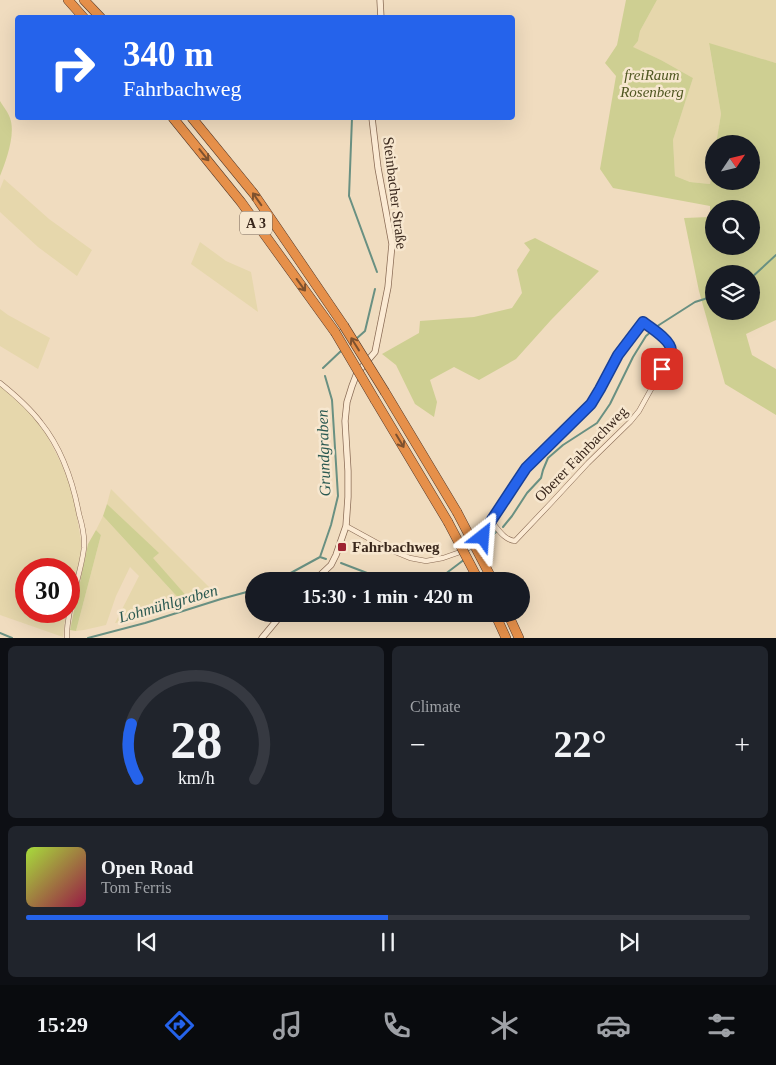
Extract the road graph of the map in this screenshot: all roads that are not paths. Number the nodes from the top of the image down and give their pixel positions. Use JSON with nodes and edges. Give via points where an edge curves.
{"nodes":[{"id":1,"x":68,"y":0,"type":"edge"},
{"id":2,"x":84,"y":0,"type":"edge"},
{"id":3,"x":380,"y":0,"type":"edge"},
{"id":4,"x":81,"y":15,"type":"edge"},
{"id":5,"x":99,"y":15,"type":"edge"},
{"id":6,"x":381,"y":15,"type":"edge"},
{"id":7,"x":175,"y":120,"type":"edge"},
{"id":8,"x":194,"y":120,"type":"edge"},
{"id":9,"x":372,"y":120,"type":"edge"},
{"id":10,"x":0,"y":383,"type":"edge"},
{"id":11,"x":491,"y":521,"type":"junction"},
{"id":12,"x":346,"y":526,"type":"junction"},
{"id":13,"x":324,"y":572,"type":"edge"},
{"id":14,"x":474,"y":572,"type":"edge"},
{"id":15,"x":488,"y":572,"type":"edge"},
{"id":16,"x":275,"y":622,"type":"edge"},
{"id":17,"x":499,"y":622,"type":"edge"},
{"id":18,"x":512,"y":622,"type":"edge"},
{"id":19,"x":66,"y":638,"type":"edge"},
{"id":20,"x":262,"y":638,"type":"edge"},
{"id":21,"x":506,"y":638,"type":"edge"},
{"id":22,"x":519,"y":638,"type":"edge"}],
"edges":[{"from":1,"to":4,"type":"highway"},
{"from":2,"to":5,"type":"highway"},
{"from":3,"to":6,"type":"street"},
{"from":7,"to":14,"type":"highway","number":"A 3","one_way":true,"bridge":true,"via":[[241,202],[335,332]]},
{"from":15,"to":8,"type":"highway","number":"A 3","one_way":true,"bridge":true,"via":[[457,512],[344,326],[254,194]]},
{"from":9,"to":12,"type":"street","name":"Steinbacher Straße","via":[[392,244],[388,287],[375,352],[357,373],[347,402]]},
{"from":10,"to":19,"type":"street","via":[[21,400],[48,433],[60,454],[76,499],[84,546]]},
{"from":11,"to":11,"type":"street","name":"Oberer Fahrbachweg","via":[[526,468],[591,404],[618,355],[643,322],[668,343],[670,355],[639,411],[515,541],[505,537]]},
{"from":11,"to":12,"type":"street","via":[[483,537],[463,551],[426,561],[388,549]]},
{"from":12,"to":13,"type":"street","name":"Steinbacher Straße","via":[[336,555]]},
{"from":16,"to":20,"type":"street"},
{"from":17,"to":21,"type":"highway"},
{"from":18,"to":22,"type":"highway"}]}
